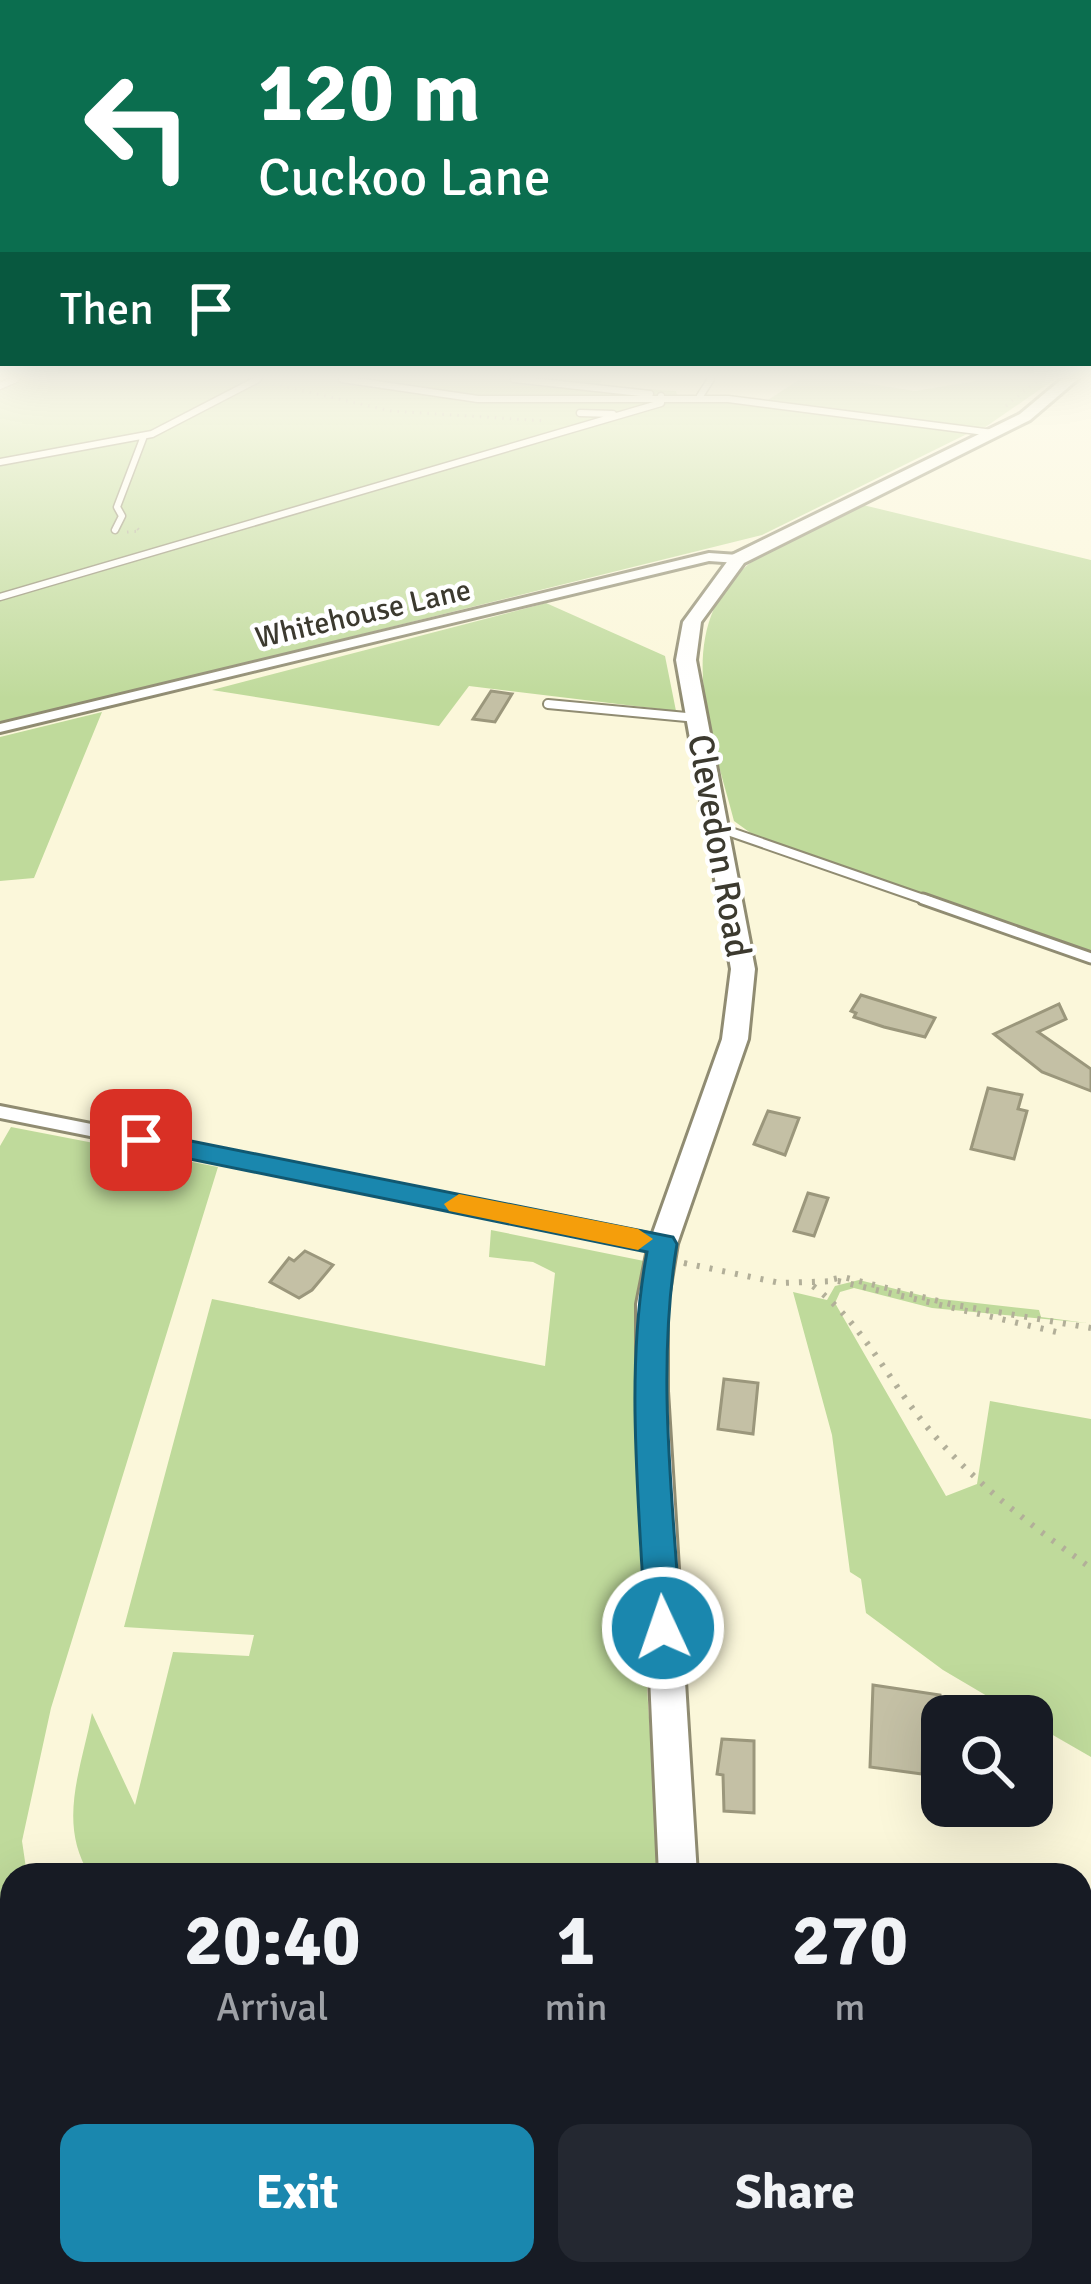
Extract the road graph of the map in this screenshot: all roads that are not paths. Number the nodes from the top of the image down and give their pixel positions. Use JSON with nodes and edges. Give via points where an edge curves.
{"nodes":[{"id":1,"x":125,"y":486,"type":"edge"},
{"id":2,"x":382,"y":486,"type":"edge"},
{"id":3,"x":887,"y":486,"type":"edge"},
{"id":4,"x":115,"y":530,"type":"dead end"},
{"id":5,"x":738,"y":559,"type":"junction"},
{"id":6,"x":0,"y":597,"type":"edge"},
{"id":7,"x":548,"y":704,"type":"dead end"},
{"id":8,"x":697,"y":718,"type":"junction"},
{"id":9,"x":0,"y":728,"type":"edge"},
{"id":10,"x":717,"y":827,"type":"junction"},
{"id":11,"x":1091,"y":958,"type":"edge"},
{"id":12,"x":0,"y":1112,"type":"edge"},
{"id":13,"x":662,"y":1251,"type":"junction"},
{"id":14,"x":677,"y":1863,"type":"edge"}],
"edges":[{"from":1,"to":4,"type":"lane"},
{"from":2,"to":6,"type":"lane"},
{"from":3,"to":5,"type":"main road","name":"Clevedon Road"},
{"from":5,"to":8,"type":"main road","name":"Clevedon Road","via":[[692,622],[686,660]]},
{"from":5,"to":9,"type":"street","name":"Whitehouse Lane","via":[[709,557]]},
{"from":7,"to":8,"type":"lane"},
{"from":8,"to":10,"type":"main road","name":"Clevedon Road"},
{"from":10,"to":11,"type":"lane"},
{"from":10,"to":13,"type":"main road","name":"Clevedon Road","via":[[743,969],[735,1039]]},
{"from":12,"to":13,"type":"street"},
{"from":13,"to":14,"type":"main road","name":"Clevedon Road","via":[[652,1304],[652,1391]]}]}
